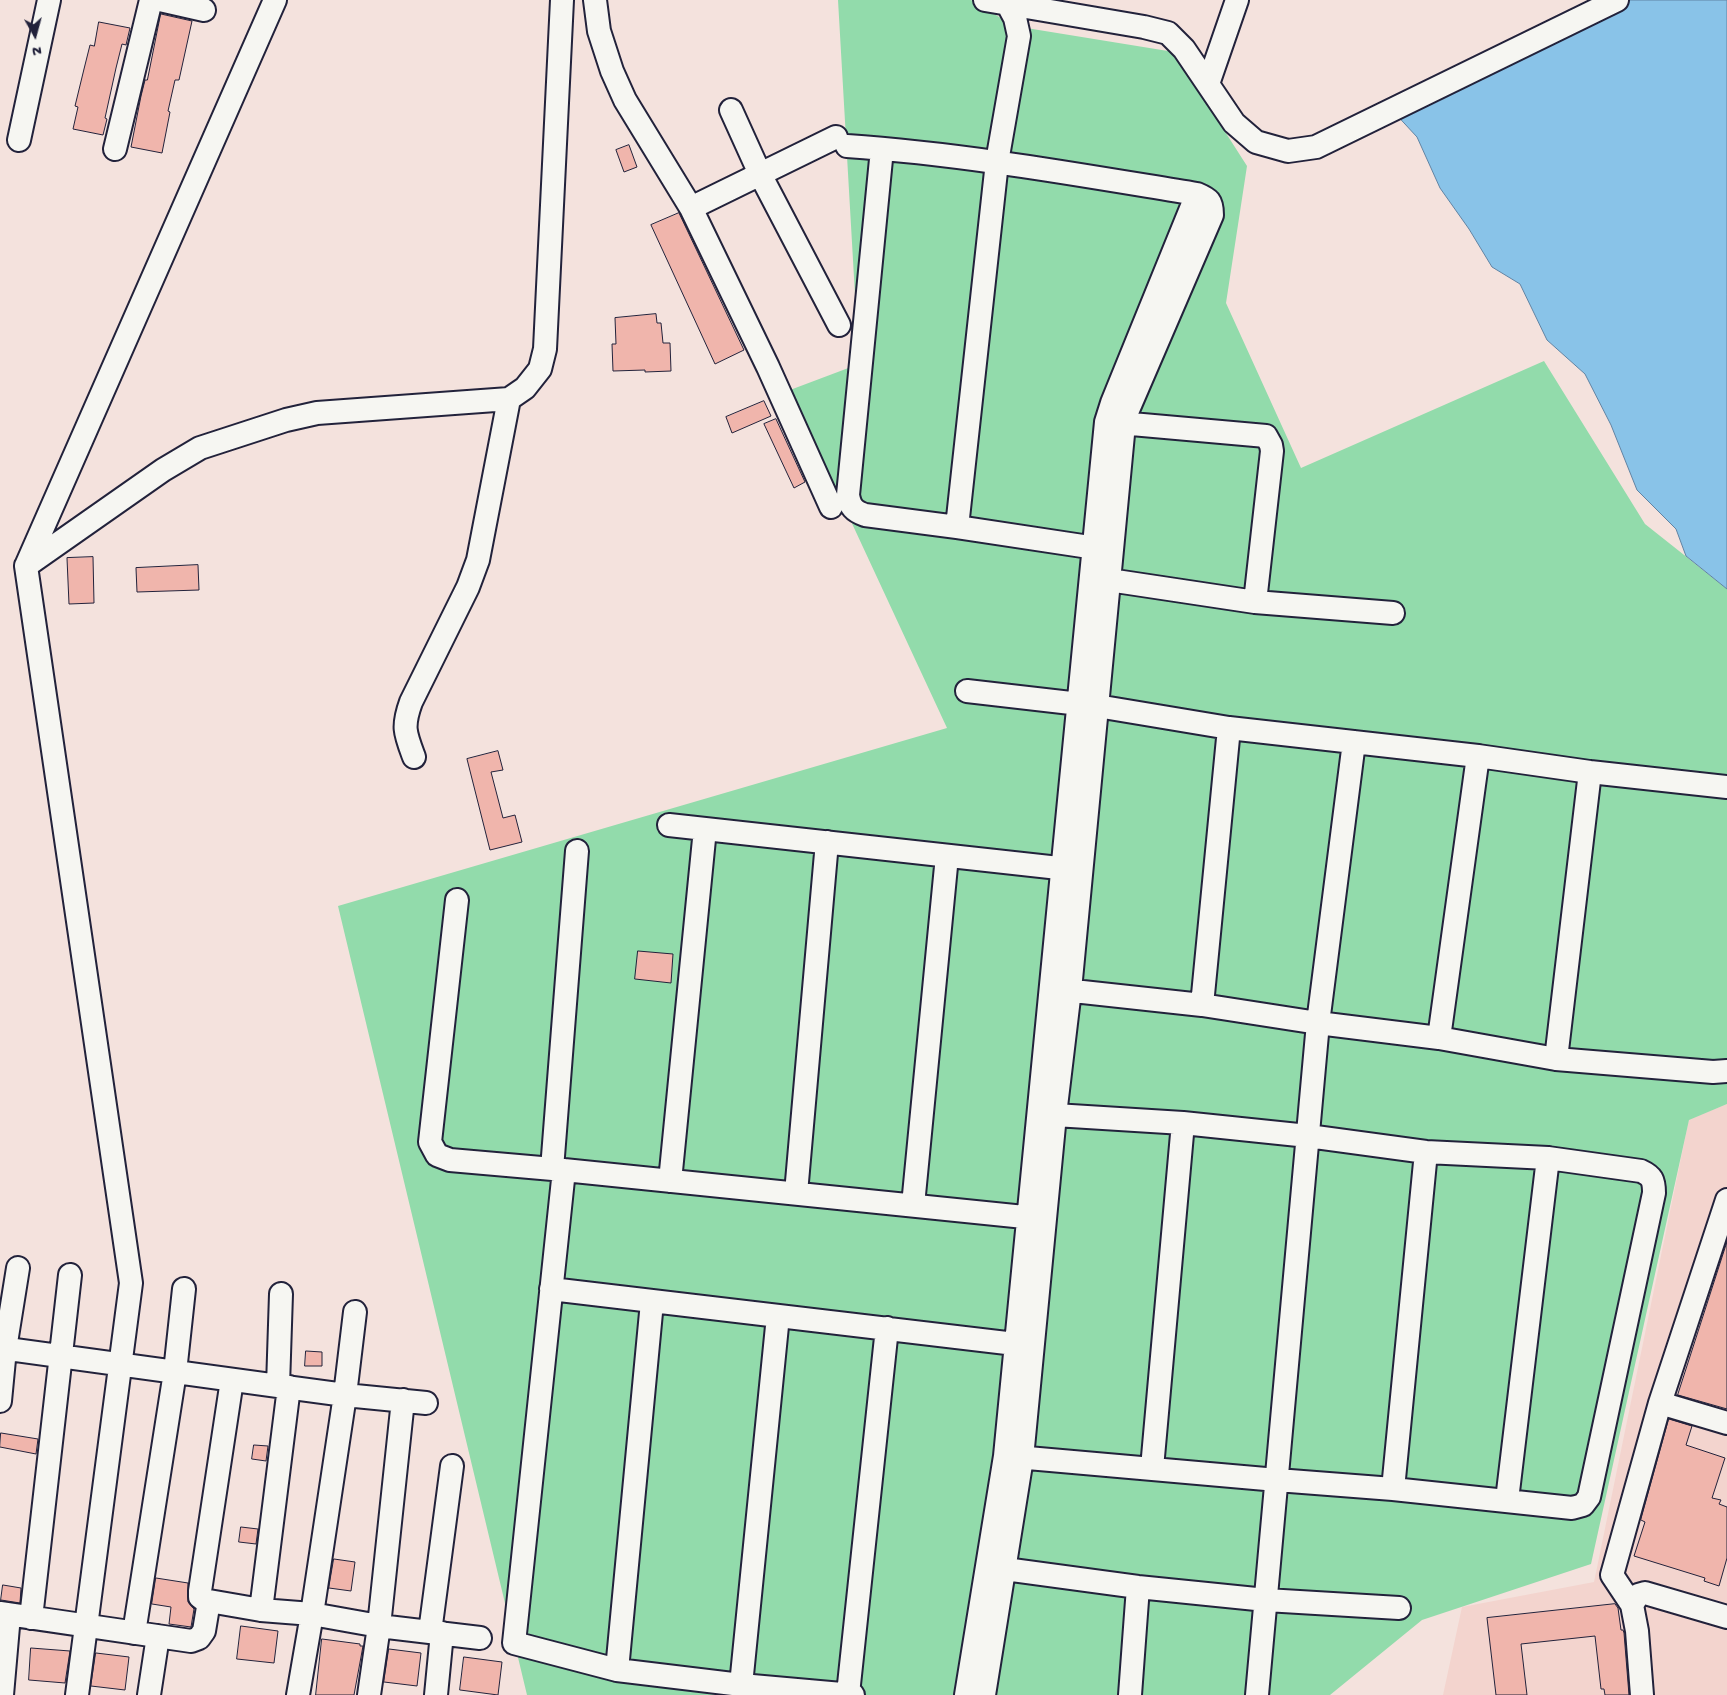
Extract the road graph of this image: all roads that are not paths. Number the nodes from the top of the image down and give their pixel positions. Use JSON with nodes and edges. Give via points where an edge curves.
{"nodes":[{"id":1,"x":49,"y":0,"type":"edge"},
{"id":2,"x":151,"y":0,"type":"edge"},
{"id":3,"x":160,"y":0,"type":"edge"},
{"id":4,"x":275,"y":0,"type":"edge"},
{"id":5,"x":562,"y":0,"type":"edge"},
{"id":6,"x":594,"y":0,"type":"edge"},
{"id":7,"x":986,"y":0,"type":"edge"},
{"id":8,"x":1237,"y":0,"type":"edge"},
{"id":9,"x":1617,"y":0,"type":"edge"},
{"id":10,"x":1008,"y":5,"type":"junction"},
{"id":11,"x":204,"y":10,"type":"dead end"},
{"id":12,"x":1208,"y":84,"type":"junction"},
{"id":13,"x":731,"y":110,"type":"dead end"},
{"id":14,"x":19,"y":140,"type":"dead end"},
{"id":15,"x":115,"y":149,"type":"dead end"},
{"id":16,"x":882,"y":149,"type":"junction"},
{"id":17,"x":997,"y":162,"type":"junction"},
{"id":18,"x":760,"y":174,"type":"junction"},
{"id":19,"x":691,"y":208,"type":"junction"},
{"id":20,"x":839,"y":325,"type":"dead end"},
{"id":21,"x":509,"y":399,"type":"junction"},
{"id":22,"x":1115,"y":423,"type":"junction"},
{"id":23,"x":831,"y":507,"type":"dead end"},
{"id":24,"x":957,"y":526,"type":"junction"},
{"id":25,"x":1104,"y":549,"type":"junction"},
{"id":26,"x":26,"y":566,"type":"junction"},
{"id":27,"x":1109,"y":580,"type":"junction"},
{"id":28,"x":1255,"y":602,"type":"junction"},
{"id":29,"x":1393,"y":613,"type":"dead end"},
{"id":30,"x":967,"y":691,"type":"dead end"},
{"id":31,"x":1088,"y":705,"type":"junction"},
{"id":32,"x":1229,"y":728,"type":"junction"},
{"id":33,"x":1354,"y":742,"type":"junction"},
{"id":34,"x":1478,"y":756,"type":"junction"},
{"id":35,"x":414,"y":757,"type":"dead end"},
{"id":36,"x":1590,"y":772,"type":"junction"},
{"id":37,"x":1727,"y":787,"type":"edge"},
{"id":38,"x":670,"y":825,"type":"dead end"},
{"id":39,"x":706,"y":828,"type":"junction"},
{"id":40,"x":827,"y":842,"type":"junction"},
{"id":41,"x":577,"y":851,"type":"dead end"},
{"id":42,"x":947,"y":856,"type":"junction"},
{"id":43,"x":1072,"y":869,"type":"junction"},
{"id":44,"x":457,"y":900,"type":"dead end"},
{"id":45,"x":1061,"y":990,"type":"junction"},
{"id":46,"x":1202,"y":1005,"type":"junction"},
{"id":47,"x":1318,"y":1023,"type":"junction"},
{"id":48,"x":1439,"y":1038,"type":"junction"},
{"id":49,"x":1556,"y":1059,"type":"junction"},
{"id":50,"x":1727,"y":1071,"type":"edge"},
{"id":51,"x":1048,"y":1110,"type":"junction"},
{"id":52,"x":1183,"y":1123,"type":"junction"},
{"id":53,"x":1308,"y":1136,"type":"junction"},
{"id":54,"x":1426,"y":1152,"type":"junction"},
{"id":55,"x":1548,"y":1158,"type":"junction"},
{"id":56,"x":558,"y":1170,"type":"junction"},
{"id":57,"x":670,"y":1181,"type":"junction"},
{"id":58,"x":796,"y":1194,"type":"junction"},
{"id":59,"x":1727,"y":1200,"type":"edge"},
{"id":60,"x":913,"y":1205,"type":"junction"},
{"id":61,"x":1038,"y":1219,"type":"junction"},
{"id":62,"x":18,"y":1268,"type":"dead end"},
{"id":63,"x":70,"y":1275,"type":"dead end"},
{"id":64,"x":184,"y":1289,"type":"dead end"},
{"id":65,"x":551,"y":1289,"type":"junction"},
{"id":66,"x":281,"y":1294,"type":"dead end"},
{"id":67,"x":652,"y":1302,"type":"junction"},
{"id":68,"x":355,"y":1312,"type":"dead end"},
{"id":69,"x":778,"y":1316,"type":"junction"},
{"id":70,"x":886,"y":1328,"type":"junction"},
{"id":71,"x":1025,"y":1345,"type":"junction"},
{"id":72,"x":3,"y":1348,"type":"edge"},
{"id":73,"x":62,"y":1357,"type":"junction"},
{"id":74,"x":120,"y":1365,"type":"junction"},
{"id":75,"x":175,"y":1372,"type":"junction"},
{"id":76,"x":232,"y":1380,"type":"junction"},
{"id":77,"x":284,"y":1387,"type":"junction"},
{"id":78,"x":345,"y":1395,"type":"junction"},
{"id":79,"x":403,"y":1400,"type":"junction"},
{"id":80,"x":0,"y":1401,"type":"edge"},
{"id":81,"x":1660,"y":1402,"type":"junction"},
{"id":82,"x":426,"y":1403,"type":"dead end"},
{"id":83,"x":1727,"y":1423,"type":"edge"},
{"id":84,"x":1014,"y":1457,"type":"junction"},
{"id":85,"x":452,"y":1466,"type":"dead end"},
{"id":86,"x":1152,"y":1468,"type":"junction"},
{"id":87,"x":1277,"y":1480,"type":"junction"},
{"id":88,"x":1393,"y":1489,"type":"junction"},
{"id":89,"x":1507,"y":1500,"type":"junction"},
{"id":90,"x":996,"y":1568,"type":"junction"},
{"id":91,"x":1138,"y":1587,"type":"junction"},
{"id":92,"x":1266,"y":1600,"type":"junction"},
{"id":93,"x":209,"y":1601,"type":"junction"},
{"id":94,"x":1632,"y":1605,"type":"junction"},
{"id":95,"x":1399,"y":1608,"type":"dead end"},
{"id":96,"x":260,"y":1610,"type":"junction"},
{"id":97,"x":312,"y":1614,"type":"junction"},
{"id":98,"x":13,"y":1615,"type":"edge"},
{"id":99,"x":1727,"y":1617,"type":"edge"},
{"id":100,"x":86,"y":1626,"type":"junction"},
{"id":101,"x":379,"y":1626,"type":"junction"},
{"id":102,"x":134,"y":1633,"type":"junction"},
{"id":103,"x":436,"y":1633,"type":"junction"},
{"id":104,"x":158,"y":1636,"type":"junction"},
{"id":105,"x":480,"y":1638,"type":"dead end"},
{"id":106,"x":618,"y":1670,"type":"junction"},
{"id":107,"x":741,"y":1685,"type":"junction"},
{"id":108,"x":2,"y":1695,"type":"edge"},
{"id":109,"x":77,"y":1695,"type":"edge"},
{"id":110,"x":149,"y":1695,"type":"edge"},
{"id":111,"x":298,"y":1695,"type":"edge"},
{"id":112,"x":369,"y":1695,"type":"edge"},
{"id":113,"x":436,"y":1695,"type":"edge"},
{"id":114,"x":850,"y":1695,"type":"edge"},
{"id":115,"x":966,"y":1695,"type":"edge"},
{"id":116,"x":984,"y":1695,"type":"edge"},
{"id":117,"x":1130,"y":1695,"type":"edge"},
{"id":118,"x":1257,"y":1695,"type":"edge"},
{"id":119,"x":1642,"y":1695,"type":"edge"}],
"edges":[{"from":1,"to":14,"type":"street"},
{"from":2,"to":15,"type":"street"},
{"from":3,"to":11,"type":"street"},
{"from":4,"to":26,"type":"street"},
{"from":5,"to":21,"type":"street","via":[[545,349],[540,369],[525,388]]},
{"from":6,"to":19,"type":"street","via":[[599,31],[625,100]]},
{"from":7,"to":10,"type":"street"},
{"from":8,"to":12,"type":"street"},
{"from":9,"to":12,"type":"street","via":[[1316,147],[1288,151],[1256,142],[1234,123]]},
{"from":10,"to":12,"type":"street","via":[[1168,33],[1184,49]]},
{"from":10,"to":17,"type":"street","via":[[1016,18],[1019,36]]},
{"from":13,"to":18,"type":"street"},
{"from":16,"to":17,"type":"street"},
{"from":16,"to":18,"type":"street","via":[[841,142]]},
{"from":16,"to":24,"type":"street","via":[[848,495],[856,512]]},
{"from":17,"to":22,"type":"street","via":[[1197,194],[1208,199],[1212,206],[1212,215],[1128,410]]},
{"from":17,"to":24,"type":"street"},
{"from":18,"to":19,"type":"street"},
{"from":18,"to":20,"type":"street"},
{"from":19,"to":23,"type":"street"},
{"from":21,"to":26,"type":"street","via":[[317,413],[200,448],[163,470]]},
{"from":21,"to":35,"type":"street","via":[[478,560],[405,717],[405,732]]},
{"from":22,"to":25,"type":"street"},
{"from":22,"to":28,"type":"street","via":[[1266,436],[1272,451]]},
{"from":24,"to":25,"type":"street"},
{"from":25,"to":27,"type":"street"},
{"from":25,"to":31,"type":"street"},
{"from":26,"to":74,"type":"street","via":[[131,1282]]},
{"from":27,"to":28,"type":"street"},
{"from":27,"to":31,"type":"street"},
{"from":28,"to":29,"type":"street"},
{"from":30,"to":31,"type":"street"},
{"from":31,"to":32,"type":"street"},
{"from":31,"to":43,"type":"street"},
{"from":32,"to":33,"type":"street"},
{"from":32,"to":46,"type":"street"},
{"from":33,"to":34,"type":"street"},
{"from":33,"to":47,"type":"street"},
{"from":34,"to":36,"type":"street"},
{"from":34,"to":48,"type":"street"},
{"from":36,"to":37,"type":"street"},
{"from":36,"to":49,"type":"street"},
{"from":38,"to":39,"type":"street"},
{"from":39,"to":40,"type":"street"},
{"from":39,"to":57,"type":"street"},
{"from":40,"to":42,"type":"street"},
{"from":40,"to":58,"type":"street"},
{"from":41,"to":56,"type":"street"},
{"from":42,"to":43,"type":"street"},
{"from":42,"to":60,"type":"street"},
{"from":43,"to":45,"type":"street"},
{"from":44,"to":56,"type":"street","via":[[430,1142],[437,1155],[450,1160]]},
{"from":45,"to":46,"type":"street"},
{"from":45,"to":51,"type":"street"},
{"from":46,"to":47,"type":"street"},
{"from":47,"to":48,"type":"street"},
{"from":47,"to":53,"type":"street"},
{"from":48,"to":49,"type":"street"},
{"from":49,"to":50,"type":"street"},
{"from":51,"to":52,"type":"street"},
{"from":51,"to":61,"type":"street"},
{"from":52,"to":53,"type":"street"},
{"from":52,"to":86,"type":"street"},
{"from":53,"to":54,"type":"street"},
{"from":53,"to":87,"type":"street"},
{"from":54,"to":55,"type":"street"},
{"from":54,"to":88,"type":"street"},
{"from":55,"to":89,"type":"street"},
{"from":55,"to":89,"type":"street","via":[[1641,1171],[1650,1175],[1654,1193],[1589,1497],[1583,1505],[1572,1508]]},
{"from":56,"to":57,"type":"street"},
{"from":56,"to":65,"type":"street"},
{"from":57,"to":58,"type":"street"},
{"from":58,"to":60,"type":"street"},
{"from":59,"to":81,"type":"street"},
{"from":60,"to":61,"type":"street"},
{"from":61,"to":71,"type":"street"},
{"from":62,"to":72,"type":"street"},
{"from":63,"to":73,"type":"street"},
{"from":64,"to":75,"type":"street"},
{"from":65,"to":67,"type":"street"},
{"from":65,"to":106,"type":"street","via":[[514,1643]]},
{"from":66,"to":77,"type":"street"},
{"from":67,"to":69,"type":"street"},
{"from":67,"to":106,"type":"street"},
{"from":68,"to":78,"type":"street"},
{"from":69,"to":70,"type":"street"},
{"from":69,"to":107,"type":"street"},
{"from":70,"to":71,"type":"street"},
{"from":70,"to":114,"type":"street"},
{"from":71,"to":84,"type":"street"},
{"from":72,"to":73,"type":"street"},
{"from":72,"to":80,"type":"street"},
{"from":73,"to":74,"type":"street"},
{"from":73,"to":98,"type":"street"},
{"from":74,"to":75,"type":"street"},
{"from":74,"to":100,"type":"street"},
{"from":75,"to":76,"type":"street"},
{"from":75,"to":102,"type":"street"},
{"from":76,"to":77,"type":"street"},
{"from":76,"to":93,"type":"street","via":[[200,1591],[200,1597]]},
{"from":77,"to":78,"type":"street"},
{"from":77,"to":96,"type":"street"},
{"from":78,"to":79,"type":"street"},
{"from":78,"to":97,"type":"street"},
{"from":79,"to":82,"type":"street"},
{"from":79,"to":101,"type":"street"},
{"from":81,"to":83,"type":"street"},
{"from":81,"to":94,"type":"street","via":[[1612,1575]]},
{"from":84,"to":86,"type":"street"},
{"from":84,"to":90,"type":"street"},
{"from":85,"to":103,"type":"street"},
{"from":86,"to":87,"type":"street"},
{"from":87,"to":88,"type":"street"},
{"from":87,"to":92,"type":"street"},
{"from":88,"to":89,"type":"street"},
{"from":90,"to":91,"type":"street"},
{"from":90,"to":115,"type":"street"},
{"from":90,"to":116,"type":"street"},
{"from":91,"to":92,"type":"street"},
{"from":91,"to":117,"type":"street"},
{"from":92,"to":95,"type":"street"},
{"from":92,"to":118,"type":"street"},
{"from":93,"to":96,"type":"street"},
{"from":93,"to":104,"type":"street","via":[[204,1631],[199,1638],[192,1641]]},
{"from":94,"to":99,"type":"street","via":[[1638,1595],[1646,1594]]},
{"from":94,"to":119,"type":"street"},
{"from":96,"to":97,"type":"street"},
{"from":97,"to":101,"type":"street"},
{"from":97,"to":111,"type":"street"},
{"from":98,"to":100,"type":"street"},
{"from":98,"to":108,"type":"street"},
{"from":100,"to":102,"type":"street"},
{"from":100,"to":109,"type":"street"},
{"from":101,"to":103,"type":"street"},
{"from":101,"to":112,"type":"street"},
{"from":102,"to":104,"type":"street"},
{"from":103,"to":105,"type":"street"},
{"from":103,"to":113,"type":"street"},
{"from":104,"to":110,"type":"street"},
{"from":106,"to":107,"type":"street"},
{"from":107,"to":114,"type":"street"}]}
